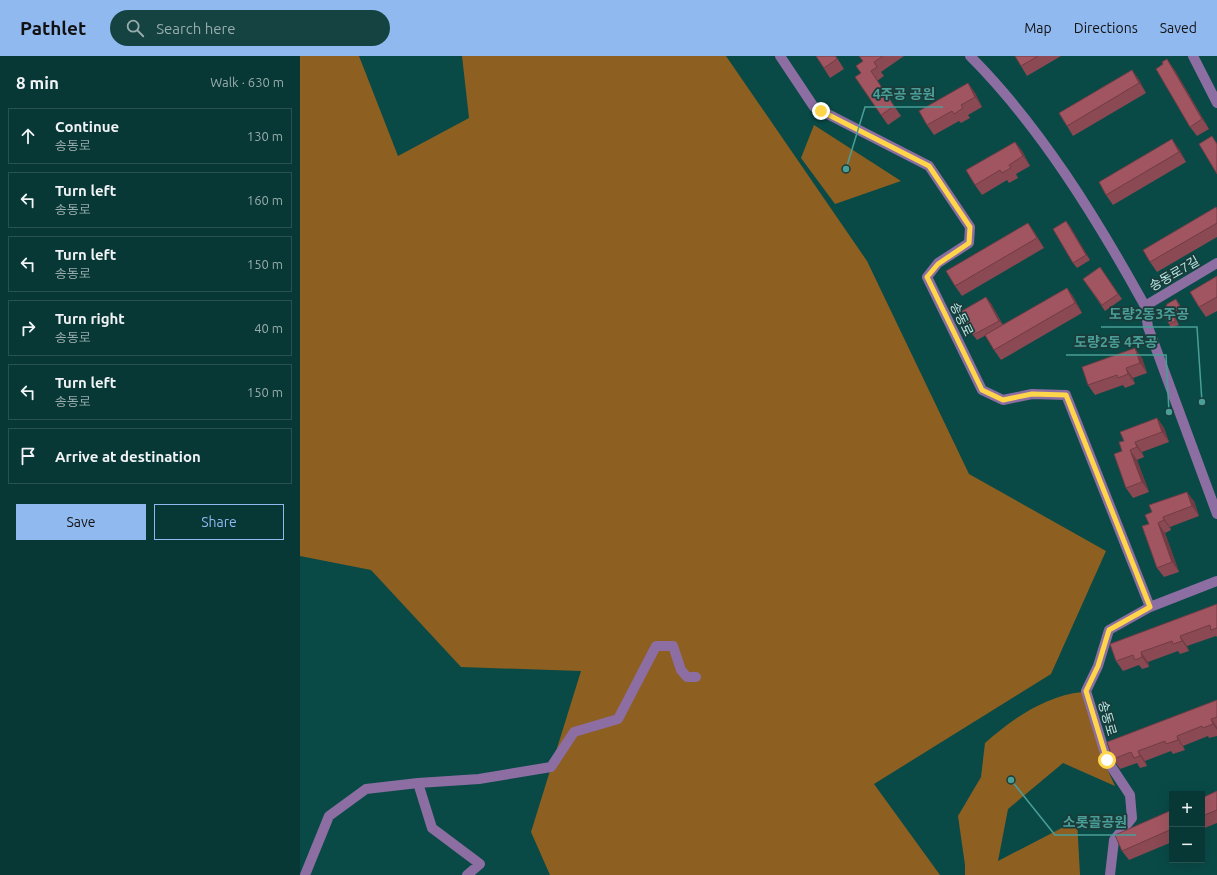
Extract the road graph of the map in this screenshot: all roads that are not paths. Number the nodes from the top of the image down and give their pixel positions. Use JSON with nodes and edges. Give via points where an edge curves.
{"nodes":[{"id":1,"x":780,"y":56,"type":"edge"},
{"id":2,"x":970,"y":56,"type":"edge"},
{"id":3,"x":1193,"y":56,"type":"edge"},
{"id":4,"x":1217,"y":103,"type":"edge"},
{"id":5,"x":1217,"y":263,"type":"edge"},
{"id":6,"x":1144,"y":306,"type":"junction"},
{"id":7,"x":1217,"y":514,"type":"edge"},
{"id":8,"x":1217,"y":581,"type":"edge"},
{"id":9,"x":1150,"y":607,"type":"junction"},
{"id":10,"x":696,"y":677,"type":"dead end"},
{"id":11,"x":418,"y":783,"type":"junction"},
{"id":12,"x":306,"y":875,"type":"edge"},
{"id":13,"x":467,"y":875,"type":"edge"},
{"id":14,"x":1110,"y":875,"type":"edge"}],
"edges":[{"from":1,"to":9,"type":"street","name":"송동로","via":[[814,107],[929,166],[954,202],[970,227],[969,243],[938,264],[927,277],[930,284],[982,390],[1003,400],[1032,394],[1066,395]]},
{"from":2,"to":6,"type":"street","via":[[1033,127]]},
{"from":3,"to":4,"type":"street"},
{"from":5,"to":6,"type":"street","name":"송동로7길"},
{"from":6,"to":7,"type":"street","via":[[1148,327]]},
{"from":8,"to":9,"type":"street","name":"송동로"},
{"from":9,"to":14,"type":"street","name":"송동로","via":[[1109,630],[1098,666],[1086,691],[1107,760],[1130,794],[1132,818],[1114,840]]},
{"from":10,"to":11,"type":"street","via":[[687,677],[681,670],[673,646],[656,646],[618,719],[574,732],[551,767],[479,779]]},
{"from":11,"to":12,"type":"street","via":[[366,789],[329,816]]},
{"from":11,"to":13,"type":"street","via":[[432,828],[480,864]]}]}
